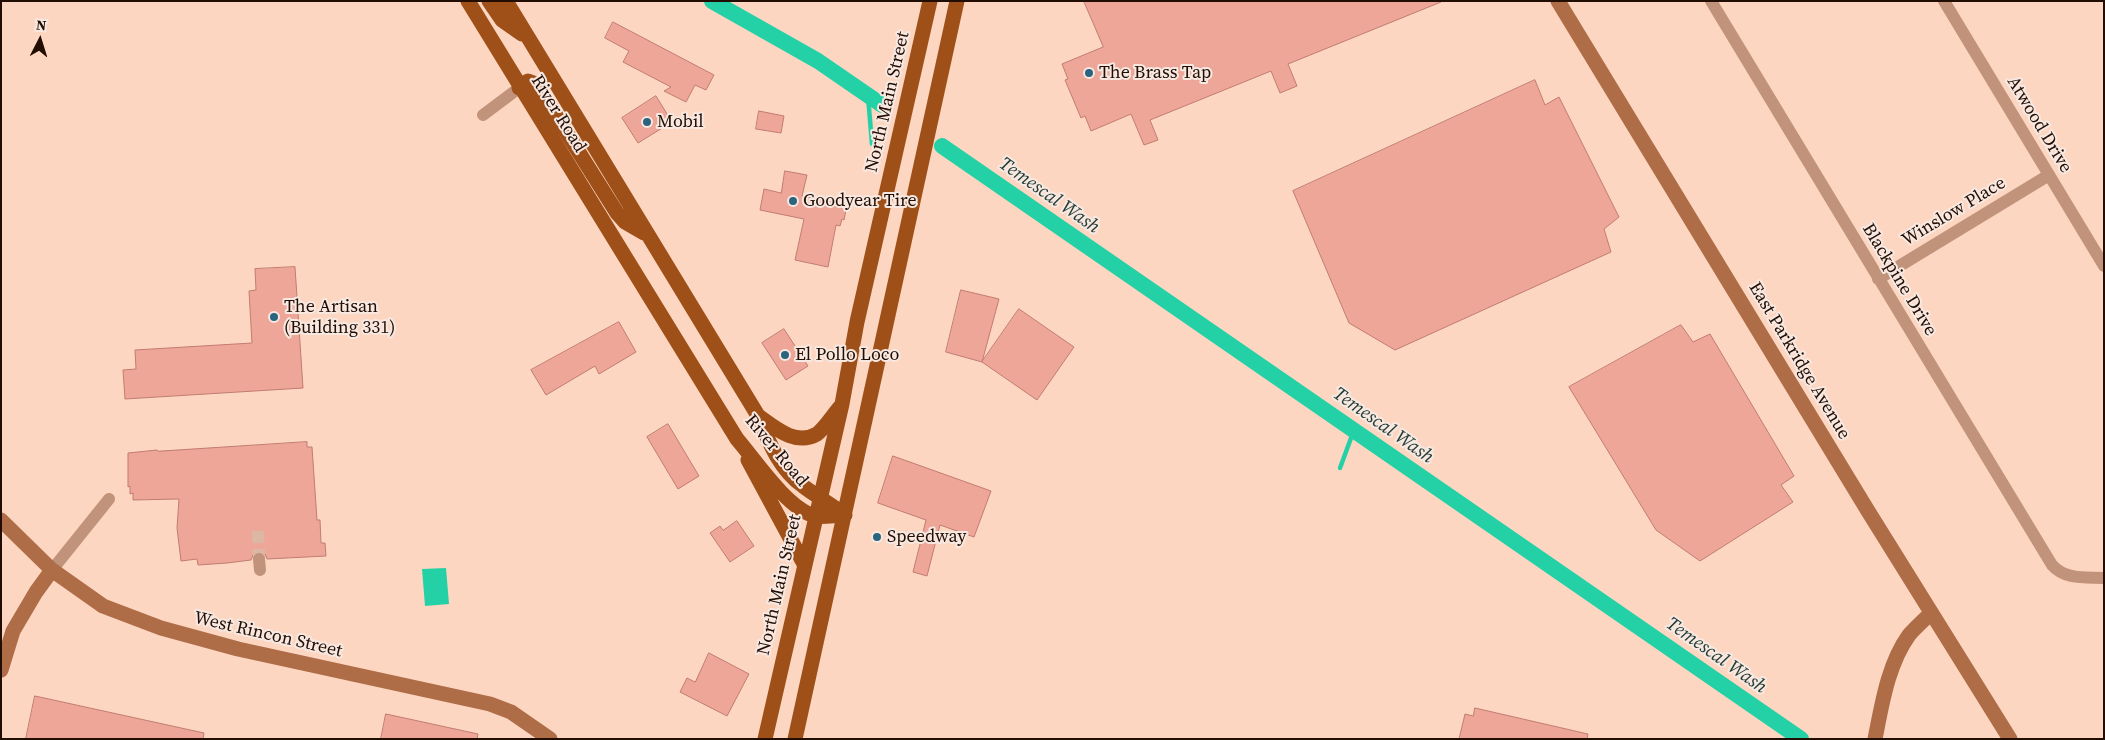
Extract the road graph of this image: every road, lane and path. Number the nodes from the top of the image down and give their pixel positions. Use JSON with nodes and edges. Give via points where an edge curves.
{"nodes":[{"id":1,"x":468,"y":1,"type":"edge"},
{"id":2,"x":489,"y":1,"type":"edge"},
{"id":3,"x":506,"y":1,"type":"edge"},
{"id":4,"x":930,"y":1,"type":"edge"},
{"id":5,"x":957,"y":1,"type":"edge"},
{"id":6,"x":1558,"y":1,"type":"edge"},
{"id":7,"x":1711,"y":1,"type":"edge"},
{"id":8,"x":1944,"y":1,"type":"edge"},
{"id":9,"x":526,"y":36,"type":"junction"},
{"id":10,"x":519,"y":88,"type":"junction"},
{"id":11,"x":482,"y":115,"type":"dead end"},
{"id":12,"x":2049,"y":175,"type":"junction"},
{"id":13,"x":646,"y":234,"type":"junction"},
{"id":14,"x":2104,"y":266,"type":"edge"},
{"id":15,"x":1878,"y":279,"type":"junction"},
{"id":16,"x":842,"y":404,"type":"junction"},
{"id":17,"x":757,"y":414,"type":"junction"},
{"id":18,"x":737,"y":439,"type":"junction"},
{"id":19,"x":820,"y":496,"type":"junction"},
{"id":20,"x":109,"y":499,"type":"dead end"},
{"id":21,"x":845,"y":515,"type":"junction"},
{"id":22,"x":815,"y":516,"type":"junction"},
{"id":23,"x":1,"y":520,"type":"edge"},
{"id":24,"x":804,"y":564,"type":"junction"},
{"id":25,"x":52,"y":570,"type":"junction"},
{"id":26,"x":2104,"y":578,"type":"edge"},
{"id":27,"x":1931,"y":613,"type":"junction"},
{"id":28,"x":1,"y":670,"type":"edge"},
{"id":29,"x":1876,"y":734,"type":"edge"},
{"id":30,"x":550,"y":739,"type":"edge"},
{"id":31,"x":765,"y":739,"type":"edge"},
{"id":32,"x":795,"y":739,"type":"edge"},
{"id":33,"x":2010,"y":739,"type":"edge"}],
"edges":[{"from":1,"to":10,"type":"main road","name":"River Road"},
{"from":2,"to":9,"type":"main road","via":[[502,20]]},
{"from":3,"to":9,"type":"main road","name":"River Road"},
{"from":4,"to":16,"type":"main road","name":"North Main Street"},
{"from":5,"to":21,"type":"main road"},
{"from":6,"to":27,"type":"main road","name":"East Parkridge Avenue"},
{"from":7,"to":15,"type":"street","name":"Blackpine Drive"},
{"from":8,"to":12,"type":"street","name":"Atwood Drive"},
{"from":9,"to":13,"type":"main road","name":"River Road"},
{"from":10,"to":11,"type":"street"},
{"from":10,"to":13,"type":"main road","via":[[528,81],[536,84],[617,212],[625,222]]},
{"from":10,"to":18,"type":"main road","name":"River Road"},
{"from":12,"to":14,"type":"street","name":"Atwood Drive"},
{"from":12,"to":15,"type":"street","name":"Winslow Place"},
{"from":13,"to":17,"type":"main road","name":"River Road"},
{"from":15,"to":26,"type":"street","name":"Blackpine Drive","via":[[2050,560],[2062,573]]},
{"from":16,"to":17,"type":"main road","via":[[817,434],[800,438],[786,435]]},
{"from":16,"to":19,"type":"main road","name":"North Main Street"},
{"from":17,"to":19,"type":"main road","name":"River Road","via":[[772,449],[790,475]]},
{"from":18,"to":22,"type":"main road","name":"River Road","via":[[785,495]]},
{"from":18,"to":24,"type":"main road"},
{"from":19,"to":21,"type":"main road","name":"River Road"},
{"from":19,"to":22,"type":"main road","name":"North Main Street"},
{"from":20,"to":25,"type":"street"},
{"from":21,"to":22,"type":"main road"},
{"from":21,"to":32,"type":"main road"},
{"from":22,"to":24,"type":"main road","name":"North Main Street"},
{"from":23,"to":25,"type":"main road","name":"West Rincon Street"},
{"from":24,"to":31,"type":"main road","name":"North Main Street"},
{"from":25,"to":28,"type":"main road","via":[[13,631]]},
{"from":25,"to":30,"type":"main road","name":"West Rincon Street","via":[[103,606],[160,628],[238,649],[490,704],[511,712]]},
{"from":27,"to":29,"type":"main road","via":[[1898,653]]},
{"from":27,"to":33,"type":"main road","name":"East Parkridge Avenue"}]}
